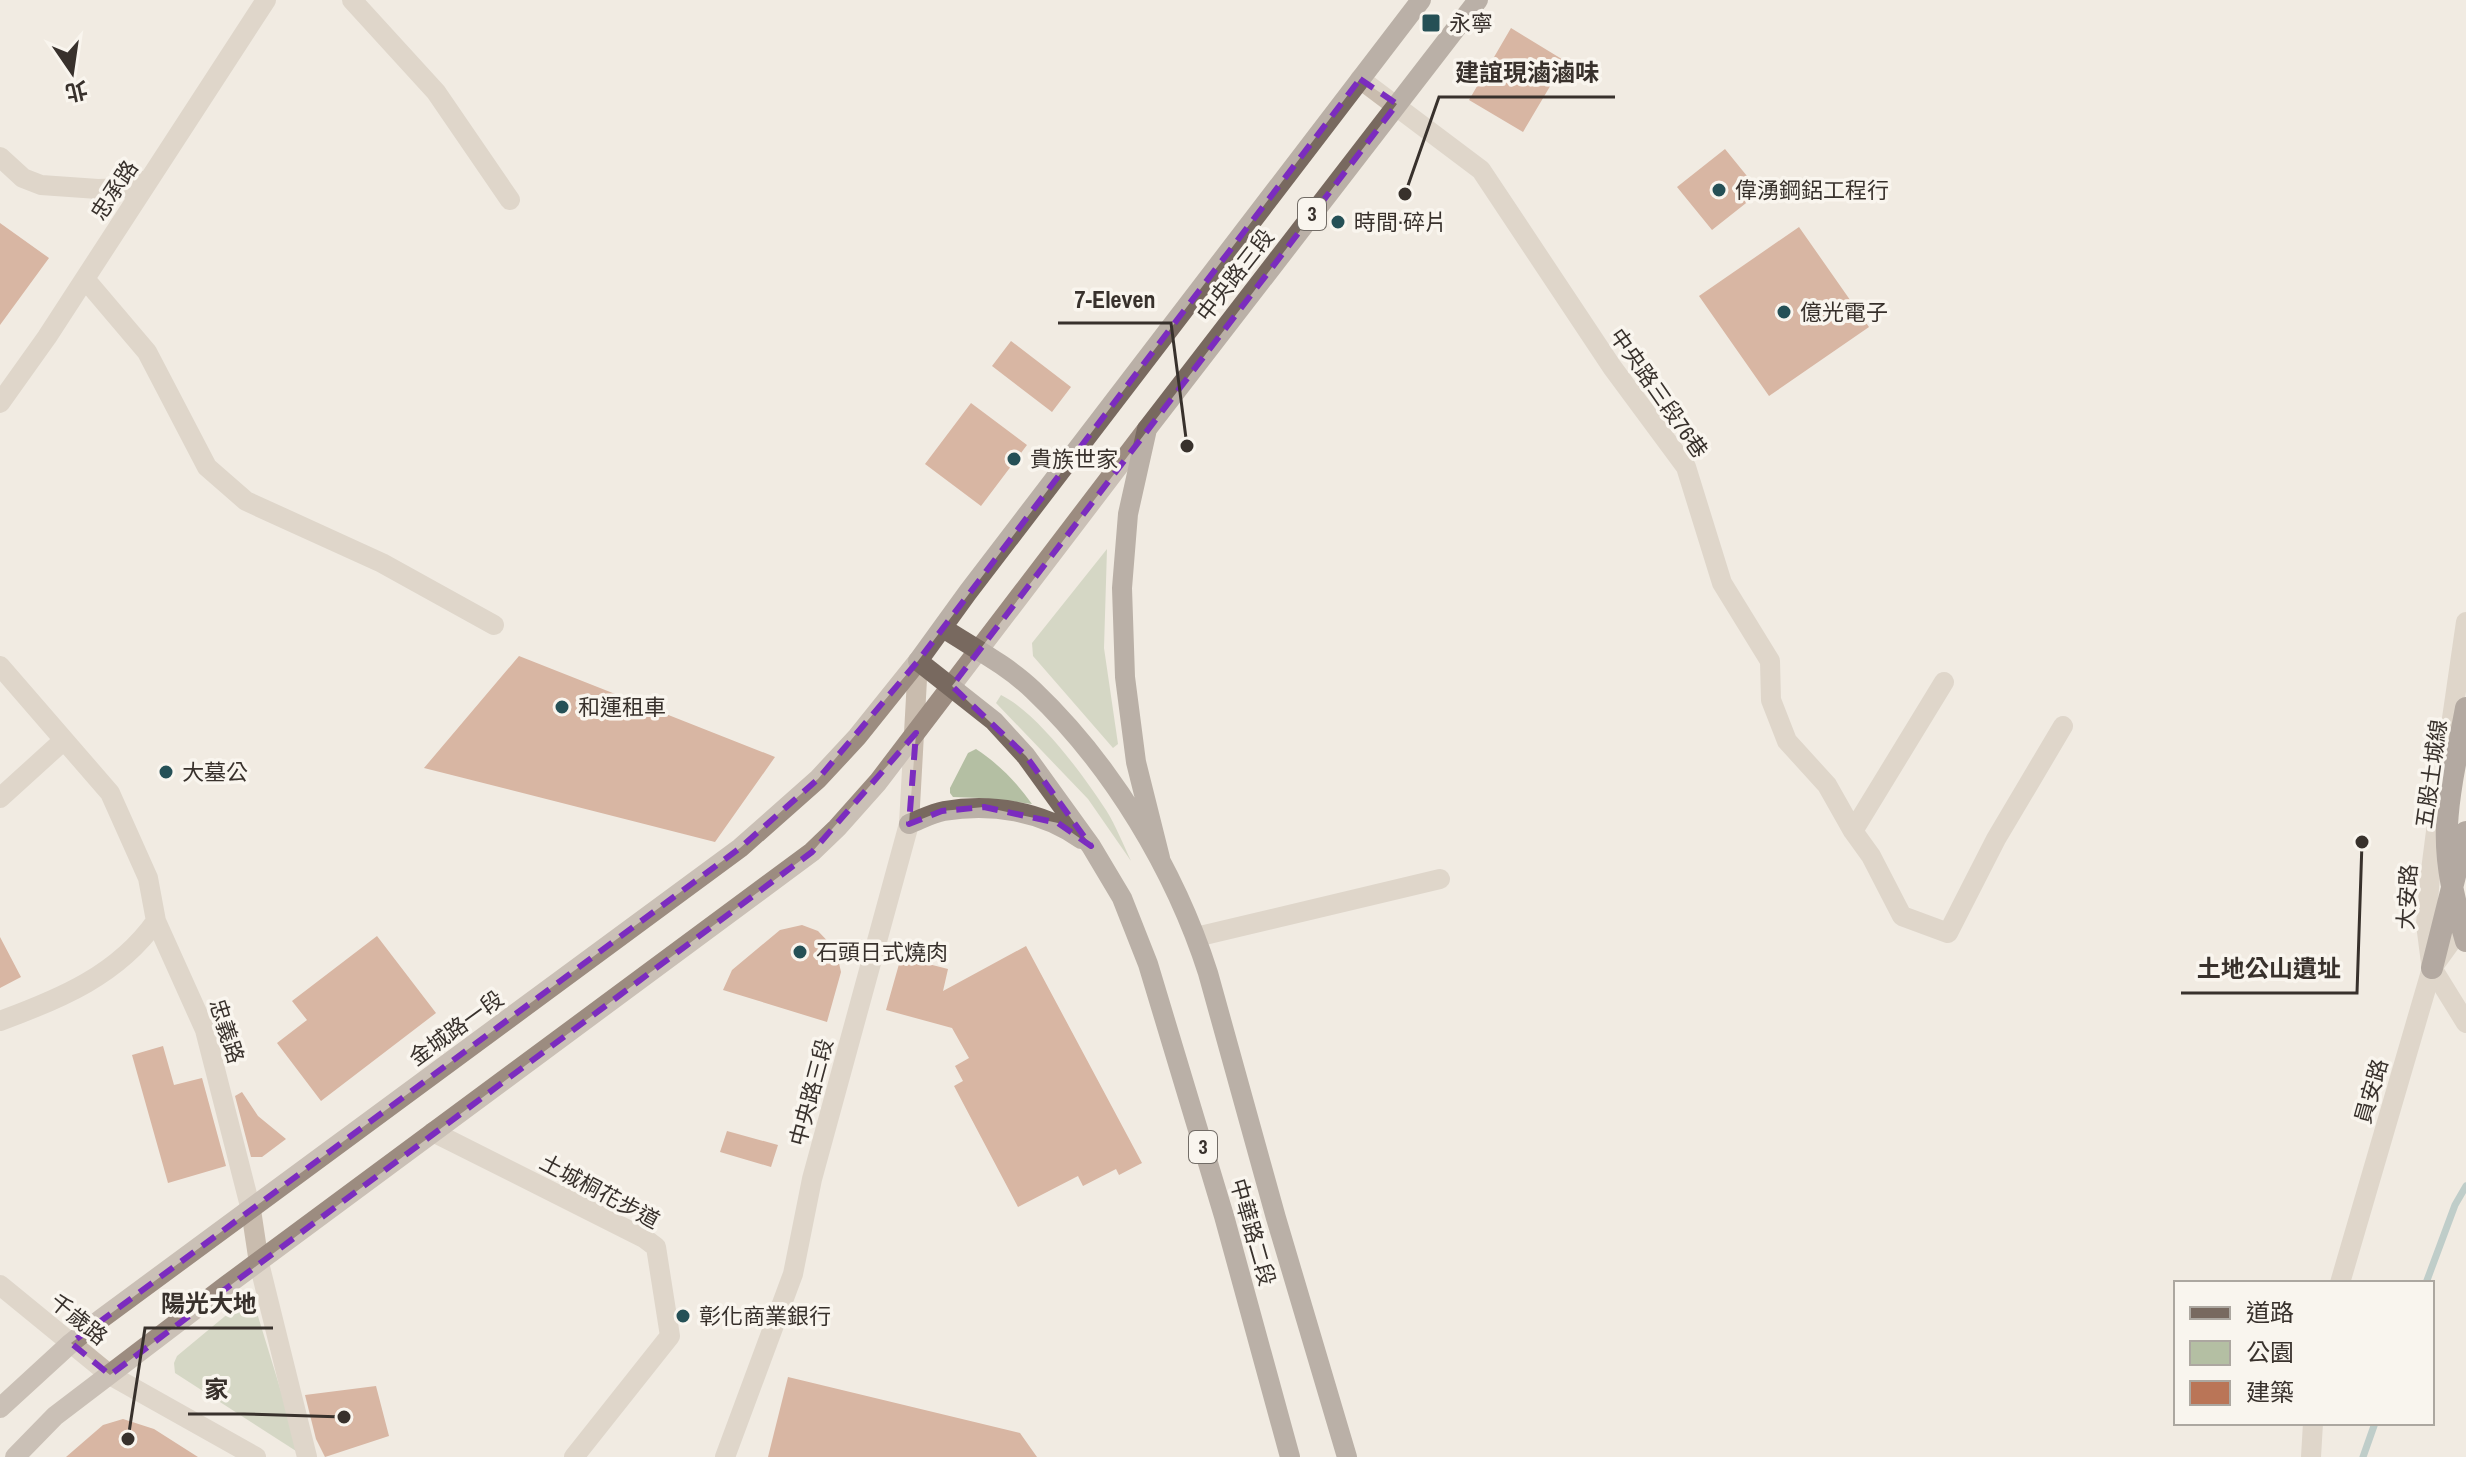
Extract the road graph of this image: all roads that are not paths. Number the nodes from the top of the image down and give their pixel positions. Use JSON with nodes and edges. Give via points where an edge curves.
{"nodes":[{"id":1,"x":266,"y":0,"type":"edge"},
{"id":2,"x":352,"y":0,"type":"edge"},
{"id":3,"x":1421,"y":0,"type":"edge"},
{"id":4,"x":1478,"y":0,"type":"edge"},
{"id":5,"x":1360,"y":79,"type":"junction"},
{"id":6,"x":1397,"y":104,"type":"junction"},
{"id":7,"x":0,"y":157,"type":"edge"},
{"id":8,"x":149,"y":179,"type":"junction"},
{"id":9,"x":510,"y":200,"type":"dead end"},
{"id":10,"x":85,"y":279,"type":"junction"},
{"id":11,"x":0,"y":403,"type":"edge"},
{"id":12,"x":1147,"y":429,"type":"junction"},
{"id":13,"x":2466,"y":622,"type":"edge"},
{"id":14,"x":494,"y":625,"type":"dead end"},
{"id":15,"x":943,"y":628,"type":"junction"},
{"id":16,"x":979,"y":652,"type":"junction"},
{"id":17,"x":918,"y":661,"type":"junction"},
{"id":18,"x":0,"y":666,"type":"edge"},
{"id":19,"x":1944,"y":682,"type":"dead end"},
{"id":20,"x":952,"y":686,"type":"junction"},
{"id":21,"x":2466,"y":708,"type":"edge"},
{"id":22,"x":2063,"y":726,"type":"dead end"},
{"id":23,"x":916,"y":733,"type":"junction"},
{"id":24,"x":64,"y":740,"type":"junction"},
{"id":25,"x":0,"y":798,"type":"edge"},
{"id":26,"x":909,"y":824,"type":"junction"},
{"id":27,"x":1853,"y":831,"type":"junction"},
{"id":28,"x":2466,"y":832,"type":"edge"},
{"id":29,"x":1091,"y":846,"type":"junction"},
{"id":30,"x":1160,"y":858,"type":"junction"},
{"id":31,"x":1440,"y":879,"type":"dead end"},
{"id":32,"x":156,"y":921,"type":"junction"},
{"id":33,"x":2466,"y":921,"type":"edge"},
{"id":34,"x":1196,"y":937,"type":"junction"},
{"id":35,"x":2466,"y":941,"type":"edge"},
{"id":36,"x":2432,"y":968,"type":"junction"},
{"id":37,"x":0,"y":1021,"type":"edge"},
{"id":38,"x":2466,"y":1023,"type":"edge"},
{"id":39,"x":433,"y":1132,"type":"junction"},
{"id":40,"x":251,"y":1210,"type":"junction"},
{"id":41,"x":259,"y":1263,"type":"junction"},
{"id":42,"x":2341,"y":1281,"type":"edge"},
{"id":43,"x":0,"y":1285,"type":"edge"},
{"id":44,"x":71,"y":1343,"type":"junction"},
{"id":45,"x":110,"y":1375,"type":"junction"},
{"id":46,"x":0,"y":1408,"type":"edge"},
{"id":47,"x":2313,"y":1425,"type":"edge"},
{"id":48,"x":15,"y":1457,"type":"edge"},
{"id":49,"x":256,"y":1457,"type":"edge"},
{"id":50,"x":307,"y":1457,"type":"edge"},
{"id":51,"x":574,"y":1457,"type":"edge"},
{"id":52,"x":725,"y":1457,"type":"edge"},
{"id":53,"x":1290,"y":1457,"type":"edge"},
{"id":54,"x":1347,"y":1457,"type":"edge"},
{"id":55,"x":2311,"y":1457,"type":"edge"}],
"edges":[{"from":1,"to":8,"type":"street","name":"忠承路"},
{"from":2,"to":9,"type":"street","via":[[436,92]]},
{"from":3,"to":5,"type":"main road","name":"中央路三段","number":"3"},
{"from":4,"to":6,"type":"main road","name":"中央路三段","number":"3"},
{"from":5,"to":6,"type":"street","name":"中央路三段76巷"},
{"from":5,"to":15,"type":"main road","name":"中央路三段","number":"3"},
{"from":6,"to":12,"type":"main road","name":"中央路三段","number":"3"},
{"from":6,"to":27,"type":"street","name":"中央路三段76巷","via":[[1481,170],[1612,367],[1686,467],[1722,583],[1770,661],[1771,700],[1787,741],[1827,785]]},
{"from":7,"to":8,"type":"street","via":[[23,178],[41,185],[127,188]]},
{"from":8,"to":10,"type":"street","name":"忠承路"},
{"from":10,"to":11,"type":"street","name":"忠承路"},
{"from":10,"to":14,"type":"street","via":[[147,352],[207,467],[246,501],[382,563]]},
{"from":12,"to":16,"type":"main road","name":"中央路三段"},
{"from":12,"to":30,"type":"main road","number":"3","via":[[1128,514],[1122,588],[1125,677],[1136,762]]},
{"from":13,"to":36,"type":"street","name":"大安路","via":[[2430,878],[2426,924]]},
{"from":15,"to":16,"type":"main road","number":"3"},
{"from":15,"to":17,"type":"main road","name":"中央路三段","number":"3"},
{"from":16,"to":20,"type":"main road","name":"中央路三段"},
{"from":16,"to":30,"type":"main road","number":"3","via":[[1026,684],[1061,721]]},
{"from":17,"to":20,"type":"main road","number":"3"},
{"from":17,"to":23,"type":"street","name":"中央路三段"},
{"from":17,"to":40,"type":"main road","name":"金城路一段","via":[[818,779],[740,848]]},
{"from":18,"to":24,"type":"street","name":"忠義路"},
{"from":19,"to":27,"type":"street"},
{"from":20,"to":23,"type":"main road","name":"中央路三段"},
{"from":20,"to":29,"type":"main road","number":"3","via":[[1026,756]]},
{"from":21,"to":35,"type":"highway","name":"五股土城線","via":[[2447,825],[2456,908]]},
{"from":22,"to":27,"type":"street","name":"中央路三段76巷","via":[[1948,933],[1902,916]]},
{"from":23,"to":26,"type":"street","name":"中央路三段"},
{"from":23,"to":39,"type":"main road","via":[[812,852]]},
{"from":24,"to":25,"type":"street"},
{"from":24,"to":32,"type":"street","name":"忠義路","via":[[110,793],[148,878]]},
{"from":26,"to":29,"type":"main road","via":[[942,811],[984,807],[1058,823]]},
{"from":26,"to":52,"type":"street","name":"中央路三段","via":[[812,1179],[793,1274]]},
{"from":28,"to":36,"type":"highway"},
{"from":29,"to":53,"type":"main road","name":"中華路二段","number":"3","via":[[1122,898],[1148,964]]},
{"from":30,"to":34,"type":"main road","name":"中華路二段","number":"3"},
{"from":31,"to":34,"type":"street"},
{"from":32,"to":37,"type":"street","via":[[112,968],[42,1006]]},
{"from":32,"to":40,"type":"street","name":"忠義路","via":[[205,1030]]},
{"from":33,"to":36,"type":"street","name":"員安路"},
{"from":34,"to":54,"type":"main road","name":"中華路二段","number":"3"},
{"from":36,"to":38,"type":"street","name":"大安路"},
{"from":36,"to":42,"type":"street","name":"員安路"},
{"from":39,"to":41,"type":"main road"},
{"from":39,"to":51,"type":"street","name":"土城桐花步道","via":[[656,1247],[670,1336]]},
{"from":40,"to":41,"type":"street","name":"忠義路"},
{"from":40,"to":44,"type":"main road","name":"金城路一段"},
{"from":41,"to":45,"type":"main road"},
{"from":41,"to":50,"type":"street","name":"忠義路"},
{"from":43,"to":44,"type":"street","name":"千歲路"},
{"from":44,"to":45,"type":"street","name":"千歲路"},
{"from":44,"to":46,"type":"main road","name":"金城路一段"},
{"from":45,"to":48,"type":"main road","via":[[55,1416]]},
{"from":45,"to":49,"type":"street","name":"千歲路"},
{"from":47,"to":55,"type":"street"}]}
